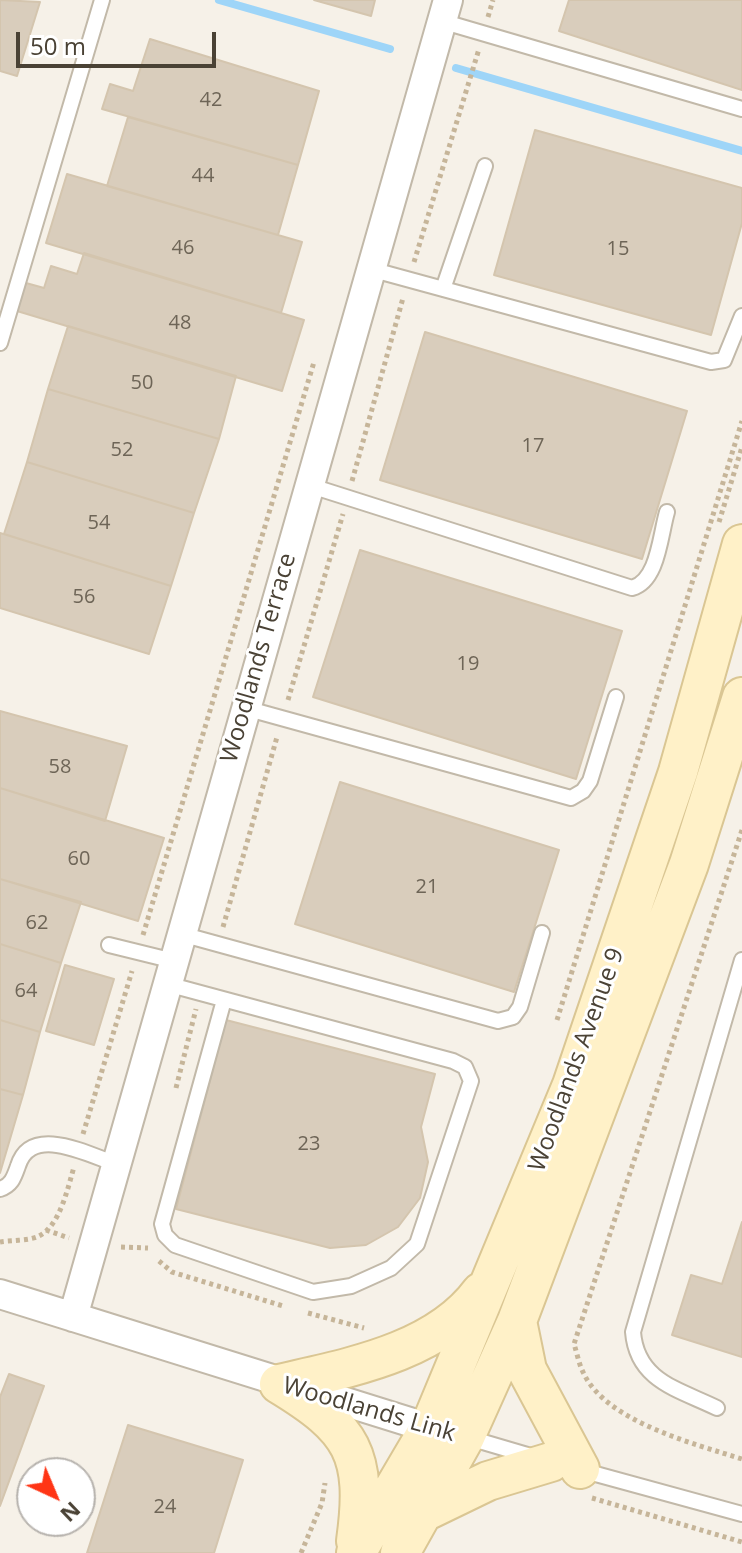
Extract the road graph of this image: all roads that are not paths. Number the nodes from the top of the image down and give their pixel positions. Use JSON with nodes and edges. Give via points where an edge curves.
{"nodes":[{"id":1,"x":102,"y":0,"type":"edge"},
{"id":2,"x":445,"y":10,"type":"edge"},
{"id":3,"x":742,"y":109,"type":"edge"},
{"id":4,"x":485,"y":166,"type":"dead end"},
{"id":5,"x":369,"y":269,"type":"junction"},
{"id":6,"x":443,"y":289,"type":"junction"},
{"id":7,"x":742,"y":316,"type":"edge"},
{"id":8,"x":0,"y":343,"type":"edge"},
{"id":9,"x":308,"y":485,"type":"junction"},
{"id":10,"x":667,"y":512,"type":"dead end"},
{"id":11,"x":742,"y":544,"type":"edge"},
{"id":12,"x":616,"y":697,"type":"dead end"},
{"id":13,"x":742,"y":697,"type":"edge"},
{"id":14,"x":245,"y":708,"type":"junction"},
{"id":15,"x":542,"y":933,"type":"dead end"},
{"id":16,"x":181,"y":934,"type":"junction"},
{"id":17,"x":109,"y":945,"type":"dead end"},
{"id":18,"x":742,"y":960,"type":"edge"},
{"id":19,"x":170,"y":972,"type":"junction"},
{"id":20,"x":224,"y":1000,"type":"junction"},
{"id":21,"x":116,"y":1164,"type":"junction"},
{"id":22,"x":0,"y":1189,"type":"edge"},
{"id":23,"x":495,"y":1274,"type":"junction"},
{"id":24,"x":0,"y":1294,"type":"edge"},
{"id":25,"x":73,"y":1317,"type":"junction"},
{"id":26,"x":517,"y":1321,"type":"junction"},
{"id":27,"x":279,"y":1384,"type":"junction"},
{"id":28,"x":717,"y":1408,"type":"dead end"},
{"id":29,"x":429,"y":1429,"type":"junction"},
{"id":30,"x":465,"y":1437,"type":"junction"},
{"id":31,"x":574,"y":1476,"type":"junction"},
{"id":32,"x":424,"y":1512,"type":"junction"},
{"id":33,"x":742,"y":1514,"type":"edge"},
{"id":34,"x":355,"y":1553,"type":"edge"},
{"id":35,"x":400,"y":1553,"type":"edge"}],
"edges":[{"from":1,"to":8,"type":"lane"},
{"from":2,"to":3,"type":"lane"},
{"from":2,"to":5,"type":"street","name":"Woodlands Terrace"},
{"from":4,"to":6,"type":"lane"},
{"from":5,"to":6,"type":"lane"},
{"from":5,"to":9,"type":"street","name":"Woodlands Terrace"},
{"from":6,"to":7,"type":"lane","via":[[711,362],[724,360],[730,352]]},
{"from":9,"to":10,"type":"lane","via":[[632,588],[650,576]]},
{"from":9,"to":14,"type":"street","name":"Woodlands Terrace"},
{"from":11,"to":23,"type":"main road","name":"Woodlands Avenue 9","via":[[678,772],[572,1085]]},
{"from":12,"to":14,"type":"lane","via":[[590,781],[571,798]]},
{"from":13,"to":26,"type":"main road","name":"Woodlands Avenue 9","via":[[689,864]]},
{"from":14,"to":16,"type":"street","name":"Woodlands Terrace"},
{"from":15,"to":16,"type":"lane","via":[[520,1007],[513,1017],[498,1021]]},
{"from":16,"to":19,"type":"street","name":"Woodlands Terrace"},
{"from":17,"to":19,"type":"lane","via":[[138,953]]},
{"from":18,"to":28,"type":"lane","via":[[633,1332],[635,1355],[655,1378]]},
{"from":19,"to":20,"type":"lane","via":[[201,993]]},
{"from":19,"to":21,"type":"street","name":"Woodlands Terrace"},
{"from":20,"to":20,"type":"lane","via":[[465,1067],[471,1081],[417,1244],[391,1268],[351,1286],[313,1292],[175,1245],[165,1235],[162,1224]]},
{"from":21,"to":22,"type":"lane","via":[[51,1143],[28,1147],[14,1179]]},
{"from":21,"to":25,"type":"street","name":"Woodlands Terrace"},
{"from":23,"to":27,"type":"main road","via":[[475,1301],[396,1352]]},
{"from":23,"to":29,"type":"main road","name":"Woodlands Avenue 9"},
{"from":24,"to":25,"type":"street","name":"Woodlands Link"},
{"from":25,"to":27,"type":"street","name":"Woodlands Link"},
{"from":26,"to":30,"type":"main road","name":"Woodlands Avenue 9"},
{"from":26,"to":31,"type":"main road","via":[[527,1370]]},
{"from":27,"to":29,"type":"street","name":"Woodlands Link"},
{"from":27,"to":34,"type":"main road","via":[[318,1408],[354,1453],[362,1490]]},
{"from":29,"to":30,"type":"street","name":"Woodlands Link"},
{"from":29,"to":34,"type":"main road","name":"Woodlands Avenue 9"},
{"from":30,"to":31,"type":"lane","name":"Woodlands Link"},
{"from":30,"to":32,"type":"main road","name":"Woodlands Avenue 9"},
{"from":31,"to":32,"type":"main road","via":[[488,1481]]},
{"from":31,"to":33,"type":"lane","name":"Woodlands Link"},
{"from":32,"to":35,"type":"main road","name":"Woodlands Avenue 9"}]}
